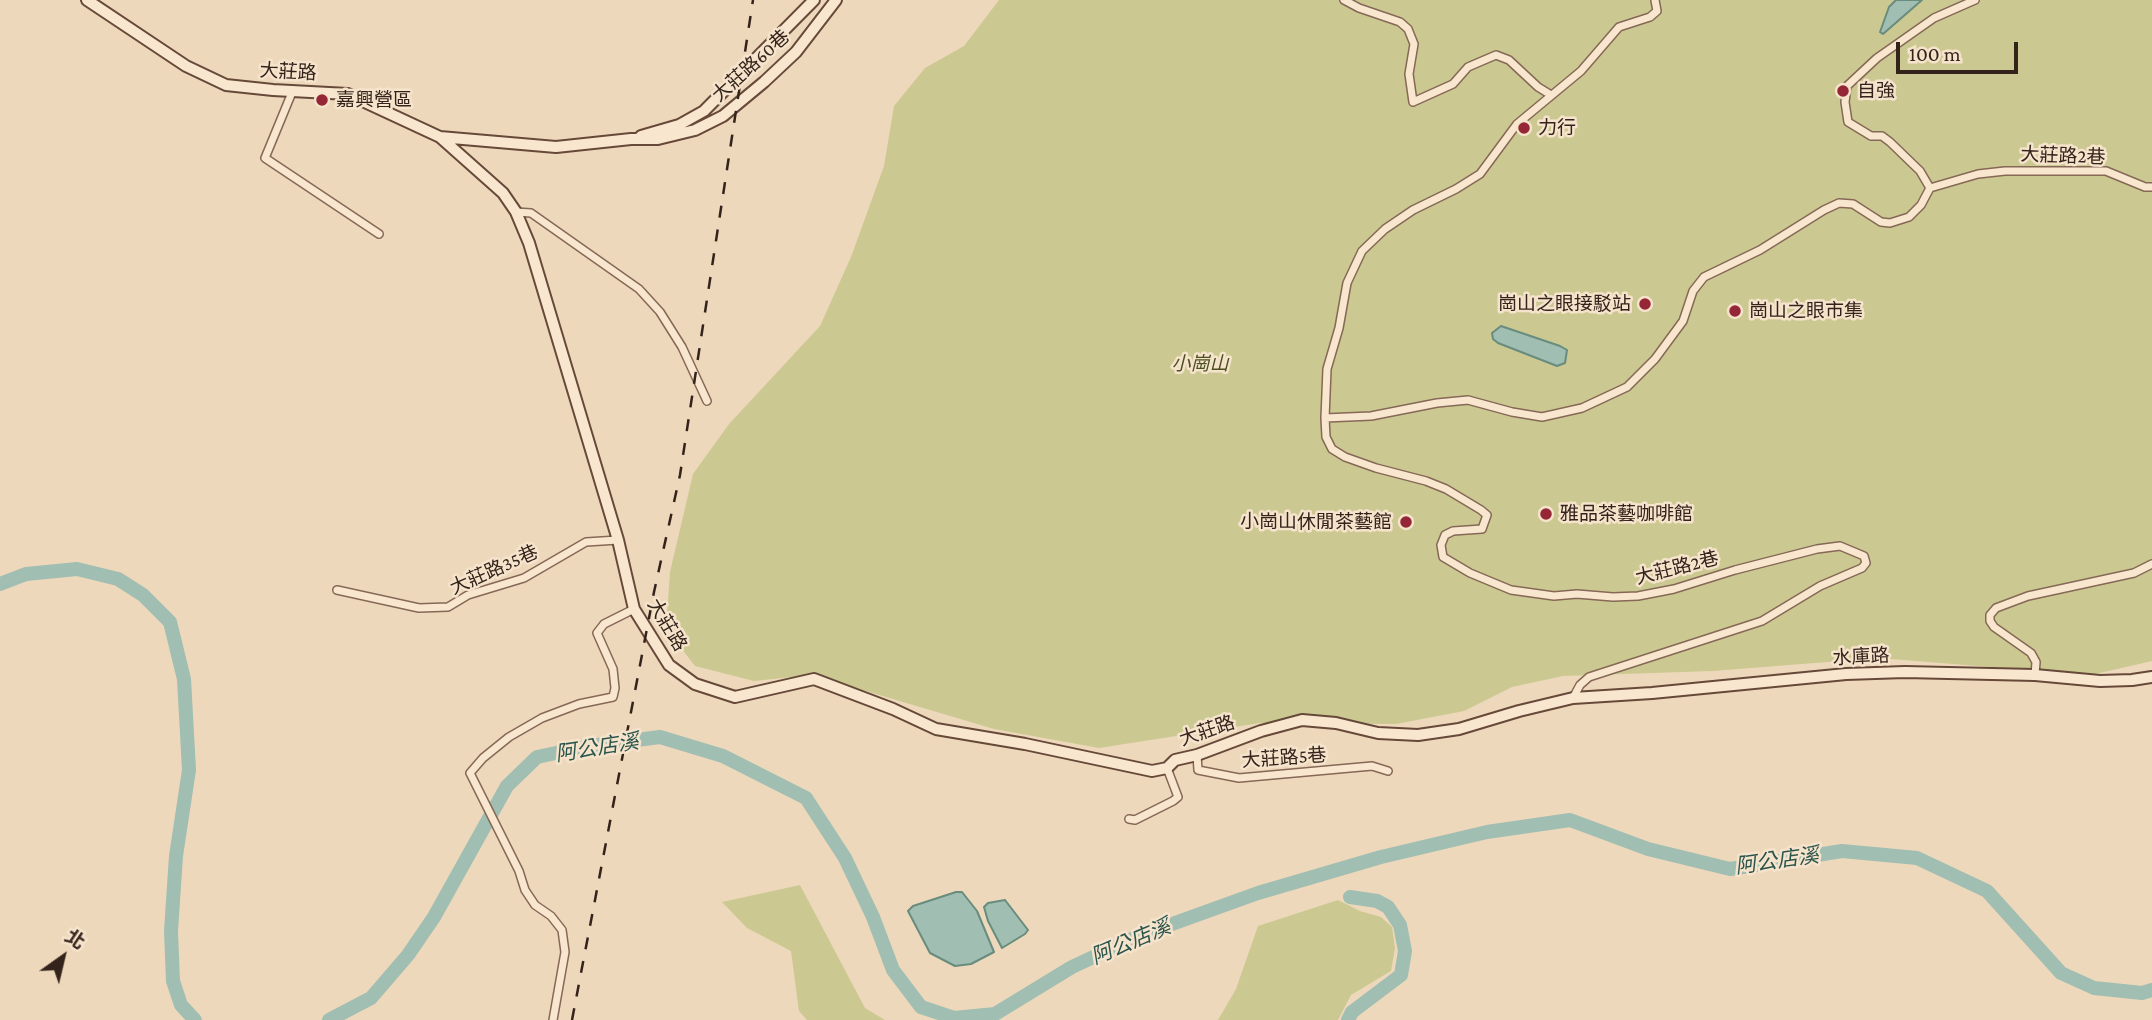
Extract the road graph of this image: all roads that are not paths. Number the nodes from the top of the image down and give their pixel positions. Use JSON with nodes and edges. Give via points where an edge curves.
{"nodes":[{"id":1,"x":88,"y":0,"type":"edge"},
{"id":2,"x":814,"y":0,"type":"edge"},
{"id":3,"x":836,"y":0,"type":"edge"},
{"id":4,"x":1344,"y":0,"type":"edge"},
{"id":5,"x":1655,"y":0,"type":"edge"},
{"id":6,"x":1975,"y":0,"type":"edge"},
{"id":7,"x":293,"y":90,"type":"junction"},
{"id":8,"x":1551,"y":95,"type":"junction"},
{"id":9,"x":440,"y":137,"type":"junction"},
{"id":10,"x":631,"y":139,"type":"junction"},
{"id":11,"x":2152,"y":187,"type":"edge"},
{"id":12,"x":1930,"y":188,"type":"junction"},
{"id":13,"x":516,"y":212,"type":"junction"},
{"id":14,"x":379,"y":234,"type":"dead end"},
{"id":15,"x":707,"y":401,"type":"dead end"},
{"id":16,"x":1325,"y":418,"type":"junction"},
{"id":17,"x":618,"y":540,"type":"junction"},
{"id":18,"x":2152,"y":564,"type":"edge"},
{"id":19,"x":337,"y":590,"type":"dead end"},
{"id":20,"x":634,"y":609,"type":"junction"},
{"id":21,"x":2035,"y":675,"type":"junction"},
{"id":22,"x":2152,"y":677,"type":"edge"},
{"id":23,"x":1573,"y":698,"type":"junction"},
{"id":24,"x":1197,"y":755,"type":"junction"},
{"id":25,"x":1167,"y":768,"type":"junction"},
{"id":26,"x":1388,"y":771,"type":"dead end"},
{"id":27,"x":1129,"y":819,"type":"dead end"},
{"id":28,"x":553,"y":1020,"type":"edge"}],
"edges":[{"from":1,"to":7,"type":"street","name":"大莊路","via":[[206,77],[246,88]]},
{"from":2,"to":10,"type":"street","name":"大莊路60巷","via":[[704,111],[679,125]]},
{"from":3,"to":10,"type":"street","name":"大莊路60巷","via":[[796,52],[723,116],[695,130],[658,139]]},
{"from":4,"to":8,"type":"street","via":[[1408,30],[1414,44],[1409,75],[1413,102],[1453,84],[1468,67],[1496,55],[1509,60]]},
{"from":5,"to":8,"type":"street","name":"大莊路2巷","via":[[1657,11],[1619,27],[1581,71]]},
{"from":6,"to":12,"type":"street","via":[[1934,18],[1877,58],[1847,86],[1844,102],[1849,122],[1891,142]]},
{"from":7,"to":9,"type":"street","name":"大莊路","via":[[348,94]]},
{"from":7,"to":14,"type":"street","via":[[265,158]]},
{"from":8,"to":16,"type":"street","name":"大莊路2巷","via":[[1517,124],[1479,174],[1413,210],[1362,251],[1347,283],[1327,369]]},
{"from":9,"to":10,"type":"street","name":"大莊路60巷","via":[[556,147]]},
{"from":9,"to":13,"type":"street","name":"大莊路","via":[[503,193]]},
{"from":11,"to":12,"type":"street","name":"大莊路2巷","via":[[2106,170],[2034,170],[1978,174]]},
{"from":12,"to":16,"type":"street","via":[[1909,217],[1890,223],[1853,204],[1839,203],[1704,277],[1683,321],[1655,359],[1627,387],[1582,408],[1542,417],[1468,400],[1371,416]]},
{"from":13,"to":15,"type":"street","via":[[531,213],[639,289],[682,347]]},
{"from":13,"to":17,"type":"street","name":"大莊路"},
{"from":16,"to":23,"type":"street","name":"大莊路2巷","via":[[1332,449],[1345,457],[1446,489],[1487,515],[1482,530],[1453,531],[1445,536],[1443,557],[1511,590],[1554,596],[1637,596],[1817,549],[1840,546],[1864,556],[1862,568],[1820,586],[1762,621],[1589,677]]},
{"from":17,"to":19,"type":"street","name":"大莊路35巷","via":[[586,542],[524,578],[468,595],[449,607],[419,608]]},
{"from":17,"to":20,"type":"street","name":"大莊路"},
{"from":18,"to":21,"type":"street","via":[[2134,573],[2028,596],[1996,608],[1990,621],[2031,653]]},
{"from":20,"to":25,"type":"street","name":"大莊路","via":[[669,665],[695,684],[736,697],[814,679],[936,729],[1152,771]]},
{"from":20,"to":28,"type":"street","via":[[604,624],[597,633],[613,668],[613,697],[542,718],[509,737],[470,773],[525,890],[562,930],[565,952]]},
{"from":21,"to":22,"type":"street","name":"水庫路","via":[[2100,681]]},
{"from":21,"to":23,"type":"street","name":"水庫路","via":[[1858,674]]},
{"from":23,"to":24,"type":"street","name":"大莊路","via":[[1459,729],[1418,735],[1303,720]]},
{"from":24,"to":25,"type":"street","name":"大莊路","via":[[1175,760]]},
{"from":24,"to":26,"type":"street","name":"大莊路5巷","via":[[1198,771],[1239,778],[1372,766]]},
{"from":25,"to":27,"type":"street","via":[[1178,797]]}]}
